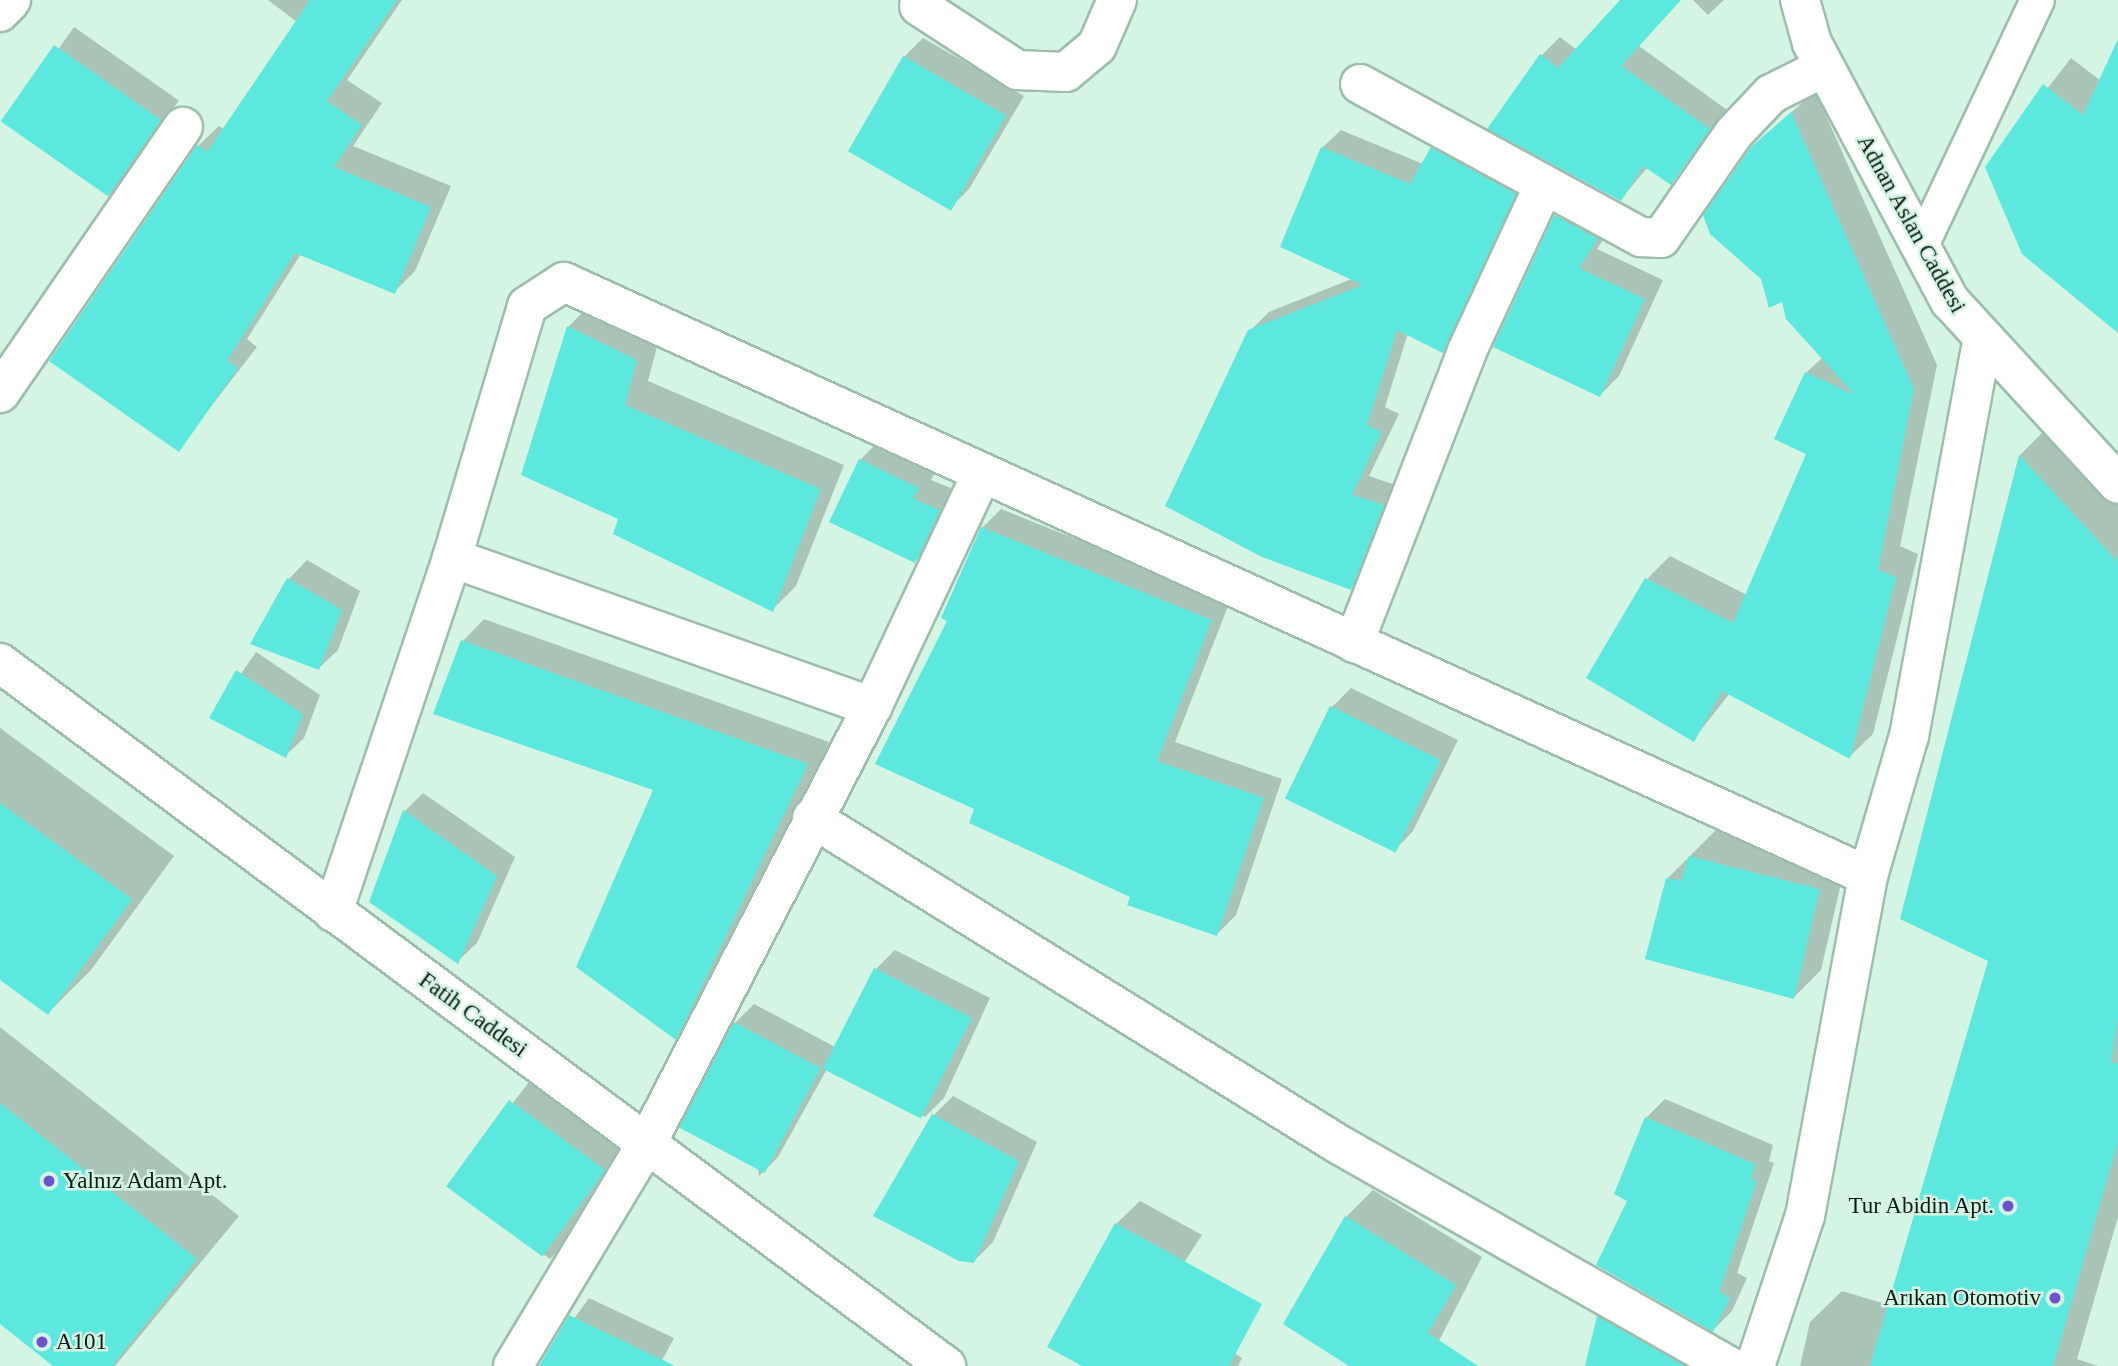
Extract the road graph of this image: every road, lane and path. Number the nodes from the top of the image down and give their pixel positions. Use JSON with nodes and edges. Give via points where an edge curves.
{"nodes":[{"id":1,"x":11,"y":0,"type":"edge"},
{"id":2,"x":1117,"y":0,"type":"edge"},
{"id":3,"x":1800,"y":0,"type":"edge"},
{"id":4,"x":2037,"y":0,"type":"edge"},
{"id":5,"x":919,"y":6,"type":"dead end"},
{"id":6,"x":0,"y":12,"type":"edge"},
{"id":7,"x":1825,"y":67,"type":"junction"},
{"id":8,"x":1360,"y":84,"type":"dead end"},
{"id":9,"x":183,"y":127,"type":"dead end"},
{"id":10,"x":1544,"y":185,"type":"junction"},
{"id":11,"x":1920,"y":247,"type":"junction"},
{"id":12,"x":1982,"y":342,"type":"junction"},
{"id":13,"x":0,"y":393,"type":"edge"},
{"id":14,"x":981,"y":475,"type":"junction"},
{"id":15,"x":2118,"y":484,"type":"edge"},
{"id":16,"x":452,"y":558,"type":"junction"},
{"id":17,"x":1354,"y":643,"type":"junction"},
{"id":18,"x":0,"y":663,"type":"edge"},
{"id":19,"x":872,"y":707,"type":"junction"},
{"id":20,"x":812,"y":818,"type":"junction"},
{"id":21,"x":1868,"y":876,"type":"junction"},
{"id":22,"x":333,"y":912,"type":"junction"},
{"id":23,"x":647,"y":1143,"type":"junction"},
{"id":24,"x":513,"y":1366,"type":"edge"},
{"id":25,"x":946,"y":1366,"type":"edge"},
{"id":26,"x":1729,"y":1366,"type":"edge"},
{"id":27,"x":1755,"y":1366,"type":"edge"}],
"edges":[{"from":1,"to":6,"type":"street"},
{"from":2,"to":5,"type":"street","via":[[1097,46],[1066,72],[1017,71]]},
{"from":3,"to":7,"type":"street","name":"Adnan Aslan Caddesi"},
{"from":4,"to":11,"type":"lane"},
{"from":7,"to":10,"type":"street","via":[[1771,94],[1734,133],[1661,238],[1641,237]]},
{"from":7,"to":11,"type":"street","name":"Adnan Aslan Caddesi"},
{"from":8,"to":10,"type":"street"},
{"from":9,"to":13,"type":"street"},
{"from":10,"to":17,"type":"street","via":[[1467,351]]},
{"from":11,"to":12,"type":"street","name":"Adnan Aslan Caddesi"},
{"from":12,"to":15,"type":"street","name":"Adnan Aslan Caddesi"},
{"from":12,"to":21,"type":"street","via":[[1909,736]]},
{"from":14,"to":16,"type":"street","via":[[564,282],[527,306]]},
{"from":14,"to":17,"type":"street"},
{"from":14,"to":19,"type":"street"},
{"from":16,"to":19,"type":"street"},
{"from":16,"to":22,"type":"street"},
{"from":17,"to":21,"type":"street"},
{"from":18,"to":22,"type":"street","name":"Fatih Caddesi"},
{"from":19,"to":20,"type":"street"},
{"from":20,"to":23,"type":"street"},
{"from":20,"to":26,"type":"street","via":[[1338,1143]]},
{"from":21,"to":27,"type":"street","via":[[1805,1216]]},
{"from":22,"to":23,"type":"street","name":"Fatih Caddesi"},
{"from":23,"to":24,"type":"street"},
{"from":23,"to":25,"type":"street","name":"Fatih Caddesi"}]}
